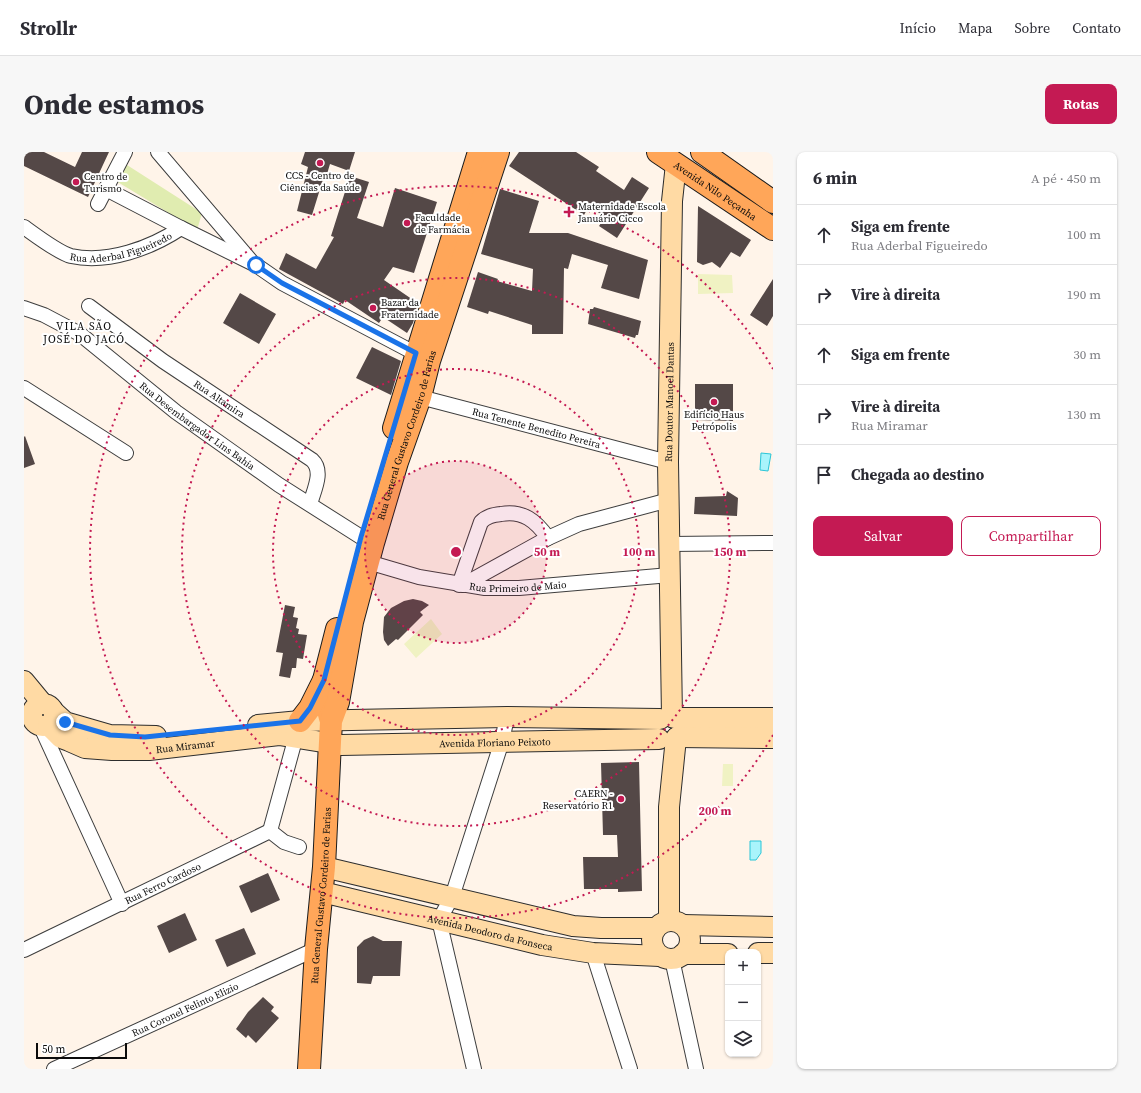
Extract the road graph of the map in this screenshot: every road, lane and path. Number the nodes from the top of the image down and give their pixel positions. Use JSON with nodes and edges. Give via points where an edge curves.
{"nodes":[{"id":1,"x":125,"y":152,"type":"edge"},
{"id":2,"x":158,"y":152,"type":"edge"},
{"id":3,"x":479,"y":152,"type":"edge"},
{"id":4,"x":498,"y":152,"type":"edge"},
{"id":5,"x":658,"y":152,"type":"edge"},
{"id":6,"x":707,"y":154,"type":"edge"},
{"id":7,"x":676,"y":164,"type":"junction"},
{"id":8,"x":106,"y":189,"type":"junction"},
{"id":9,"x":773,"y":202,"type":"edge"},
{"id":10,"x":98,"y":204,"type":"dead end"},
{"id":11,"x":764,"y":212,"type":"edge"},
{"id":12,"x":24,"y":227,"type":"edge"},
{"id":13,"x":181,"y":228,"type":"junction"},
{"id":14,"x":773,"y":229,"type":"edge"},
{"id":15,"x":256,"y":265,"type":"junction"},
{"id":16,"x":89,"y":306,"type":"dead end"},
{"id":17,"x":24,"y":308,"type":"edge"},
{"id":18,"x":423,"y":357,"type":"junction"},
{"id":19,"x":24,"y":388,"type":"edge"},
{"id":20,"x":413,"y":392,"type":"junction"},
{"id":21,"x":126,"y":453,"type":"dead end"},
{"id":22,"x":668,"y":462,"type":"junction"},
{"id":23,"x":669,"y":500,"type":"junction"},
{"id":24,"x":310,"y":504,"type":"junction"},
{"id":25,"x":548,"y":538,"type":"junction"},
{"id":26,"x":773,"y":543,"type":"edge"},
{"id":27,"x":670,"y":544,"type":"junction"},
{"id":28,"x":367,"y":547,"type":"junction"},
{"id":29,"x":670,"y":575,"type":"junction"},
{"id":30,"x":461,"y":585,"type":"junction"},
{"id":31,"x":24,"y":680,"type":"edge"},
{"id":32,"x":324,"y":680,"type":"junction"},
{"id":33,"x":40,"y":714,"type":"edge"},
{"id":34,"x":507,"y":717,"type":"junction"},
{"id":35,"x":666,"y":718,"type":"junction"},
{"id":36,"x":773,"y":718,"type":"edge"},
{"id":37,"x":331,"y":721,"type":"junction"},
{"id":38,"x":298,"y":729,"type":"junction"},
{"id":39,"x":668,"y":738,"type":"junction"},
{"id":40,"x":773,"y":738,"type":"edge"},
{"id":41,"x":502,"y":741,"type":"junction"},
{"id":42,"x":330,"y":744,"type":"junction"},
{"id":43,"x":270,"y":831,"type":"junction"},
{"id":44,"x":299,"y":846,"type":"dead end"},
{"id":45,"x":324,"y":867,"type":"junction"},
{"id":46,"x":322,"y":892,"type":"junction"},
{"id":47,"x":122,"y":904,"type":"junction"},
{"id":48,"x":446,"y":909,"type":"junction"},
{"id":49,"x":670,"y":925,"type":"junction"},
{"id":50,"x":773,"y":927,"type":"edge"},
{"id":51,"x":316,"y":949,"type":"junction"},
{"id":52,"x":24,"y":950,"type":"edge"},
{"id":53,"x":761,"y":953,"type":"edge"},
{"id":54,"x":773,"y":953,"type":"edge"},
{"id":55,"x":593,"y":954,"type":"junction"},
{"id":56,"x":725,"y":954,"type":"edge"},
{"id":57,"x":672,"y":956,"type":"junction"},
{"id":58,"x":54,"y":1069,"type":"edge"},
{"id":59,"x":309,"y":1069,"type":"edge"},
{"id":60,"x":474,"y":1069,"type":"edge"},
{"id":61,"x":630,"y":1069,"type":"edge"},
{"id":62,"x":696,"y":1069,"type":"edge"}],
"edges":[{"from":1,"to":8,"type":"street"},
{"from":2,"to":15,"type":"street"},
{"from":3,"to":18,"type":"main road","name":"Rua General Gustavo Cordeiro de Farias"},
{"from":4,"to":18,"type":"main road","name":"Rua General Gustavo Cordeiro de Farias"},
{"from":5,"to":7,"type":"main road","name":"Avenida Nilo Peçanha"},
{"from":6,"to":9,"type":"main road"},
{"from":7,"to":11,"type":"main road","name":"Avenida Nilo Peçanha"},
{"from":7,"to":22,"type":"main road","name":"Rua Doutor Manoel Dantas","via":[[672,201]]},
{"from":8,"to":10,"type":"street"},
{"from":8,"to":13,"type":"street"},
{"from":11,"to":14,"type":"main road","name":"Avenida Nilo Peçanha"},
{"from":12,"to":13,"type":"street","name":"Rua Aderbal Figueiredo","via":[[70,256],[91,257],[133,252]]},
{"from":13,"to":15,"type":"street","name":"Rua Aderbal Figueiredo"},
{"from":15,"to":18,"type":"street","name":"Rua Aderbal Figueiredo","via":[[282,283]]},
{"from":16,"to":24,"type":"street","name":"Rua Altamira","via":[[164,361],[318,465],[319,471]]},
{"from":17,"to":24,"type":"street","name":"Rua Desembargador Lins Bahia","via":[[44,315],[80,334],[176,412]]},
{"from":18,"to":20,"type":"main road","name":"Rua General Gustavo Cordeiro de Farias"},
{"from":19,"to":21,"type":"street"},
{"from":20,"to":22,"type":"street","name":"Rua Tenente Benedito Pereira"},
{"from":20,"to":28,"type":"main road","name":"Rua General Gustavo Cordeiro de Farias"},
{"from":22,"to":23,"type":"main road","name":"Rua Doutor Manoel Dantas"},
{"from":23,"to":25,"type":"street","via":[[579,524]]},
{"from":23,"to":27,"type":"main road","name":"Rua Doutor Manoel Dantas"},
{"from":24,"to":28,"type":"street","name":"Rua Desembargador Lins Bahia"},
{"from":25,"to":30,"type":"street"},
{"from":25,"to":30,"type":"street","via":[[538,524],[516,512],[487,517],[481,522]]},
{"from":26,"to":27,"type":"street"},
{"from":27,"to":29,"type":"main road","name":"Rua Doutor Manoel Dantas"},
{"from":28,"to":30,"type":"street","name":"Rua Primeiro de Maio","via":[[419,577]]},
{"from":28,"to":32,"type":"main road","name":"Rua General Gustavo Cordeiro de Farias"},
{"from":28,"to":37,"type":"main road","name":"Rua General Gustavo Cordeiro de Farias","via":[[338,702]]},
{"from":29,"to":30,"type":"street","name":"Rua Primeiro de Maio","via":[[519,588]]},
{"from":29,"to":35,"type":"main road","name":"Rua Doutor Manoel Dantas","via":[[671,639]]},
{"from":31,"to":33,"type":"main road","name":"Rua Miramar"},
{"from":32,"to":37,"type":"main road","name":"Rua General Gustavo Cordeiro de Farias"},
{"from":32,"to":38,"type":"main road"},
{"from":33,"to":38,"type":"main road","name":"Rua Miramar","via":[[110,735],[145,737]]},
{"from":33,"to":47,"type":"street"},
{"from":34,"to":35,"type":"main road"},
{"from":34,"to":37,"type":"main road"},
{"from":34,"to":41,"type":"street"},
{"from":35,"to":36,"type":"main road"},
{"from":35,"to":39,"type":"main road","name":"Rua Doutor Manoel Dantas","via":[[680,727]]},
{"from":37,"to":38,"type":"main road","name":"Rua Miramar"},
{"from":37,"to":42,"type":"main road","name":"Rua General Gustavo Cordeiro de Farias"},
{"from":38,"to":42,"type":"main road","name":"Rua Miramar"},
{"from":38,"to":43,"type":"street"},
{"from":39,"to":40,"type":"main road","name":"Avenida Floriano Peixoto"},
{"from":39,"to":41,"type":"main road","name":"Avenida Floriano Peixoto"},
{"from":39,"to":49,"type":"main road"},
{"from":41,"to":42,"type":"main road","name":"Avenida Floriano Peixoto"},
{"from":41,"to":48,"type":"street"},
{"from":42,"to":45,"type":"main road","name":"Rua General Gustavo Cordeiro de Farias"},
{"from":43,"to":44,"type":"street","via":[[284,842]]},
{"from":43,"to":47,"type":"street","name":"Rua Ferro Cardoso"},
{"from":45,"to":46,"type":"main road","name":"Rua General Gustavo Cordeiro de Farias"},
{"from":45,"to":48,"type":"main road","name":"Avenida Deodoro da Fonseca"},
{"from":46,"to":48,"type":"main road","name":"Avenida Deodoro da Fonseca"},
{"from":46,"to":51,"type":"main road","name":"Rua General Gustavo Cordeiro de Farias"},
{"from":47,"to":52,"type":"street","name":"Rua Ferro Cardoso"},
{"from":48,"to":49,"type":"main road","name":"Avenida Deodoro da Fonseca","via":[[601,928]]},
{"from":48,"to":55,"type":"main road","name":"Avenida Deodoro da Fonseca","via":[[542,945]]},
{"from":48,"to":60,"type":"street"},
{"from":49,"to":50,"type":"main road","name":"Avenida Deodoro da Fonseca"},
{"from":49,"to":57,"type":"main road","via":[[652,939],[653,946]]},
{"from":49,"to":57,"type":"main road","via":[[690,937],[690,943]]},
{"from":51,"to":58,"type":"street","name":"Rua Coronel Felinto Elizio"},
{"from":51,"to":59,"type":"main road","name":"Rua General Gustavo Cordeiro de Farias"},
{"from":53,"to":54,"type":"main road"},
{"from":55,"to":57,"type":"main road","name":"Avenida Deodoro da Fonseca"},
{"from":55,"to":61,"type":"street"},
{"from":56,"to":57,"type":"main road","name":"Avenida Deodoro da Fonseca"},
{"from":57,"to":62,"type":"street"}]}
